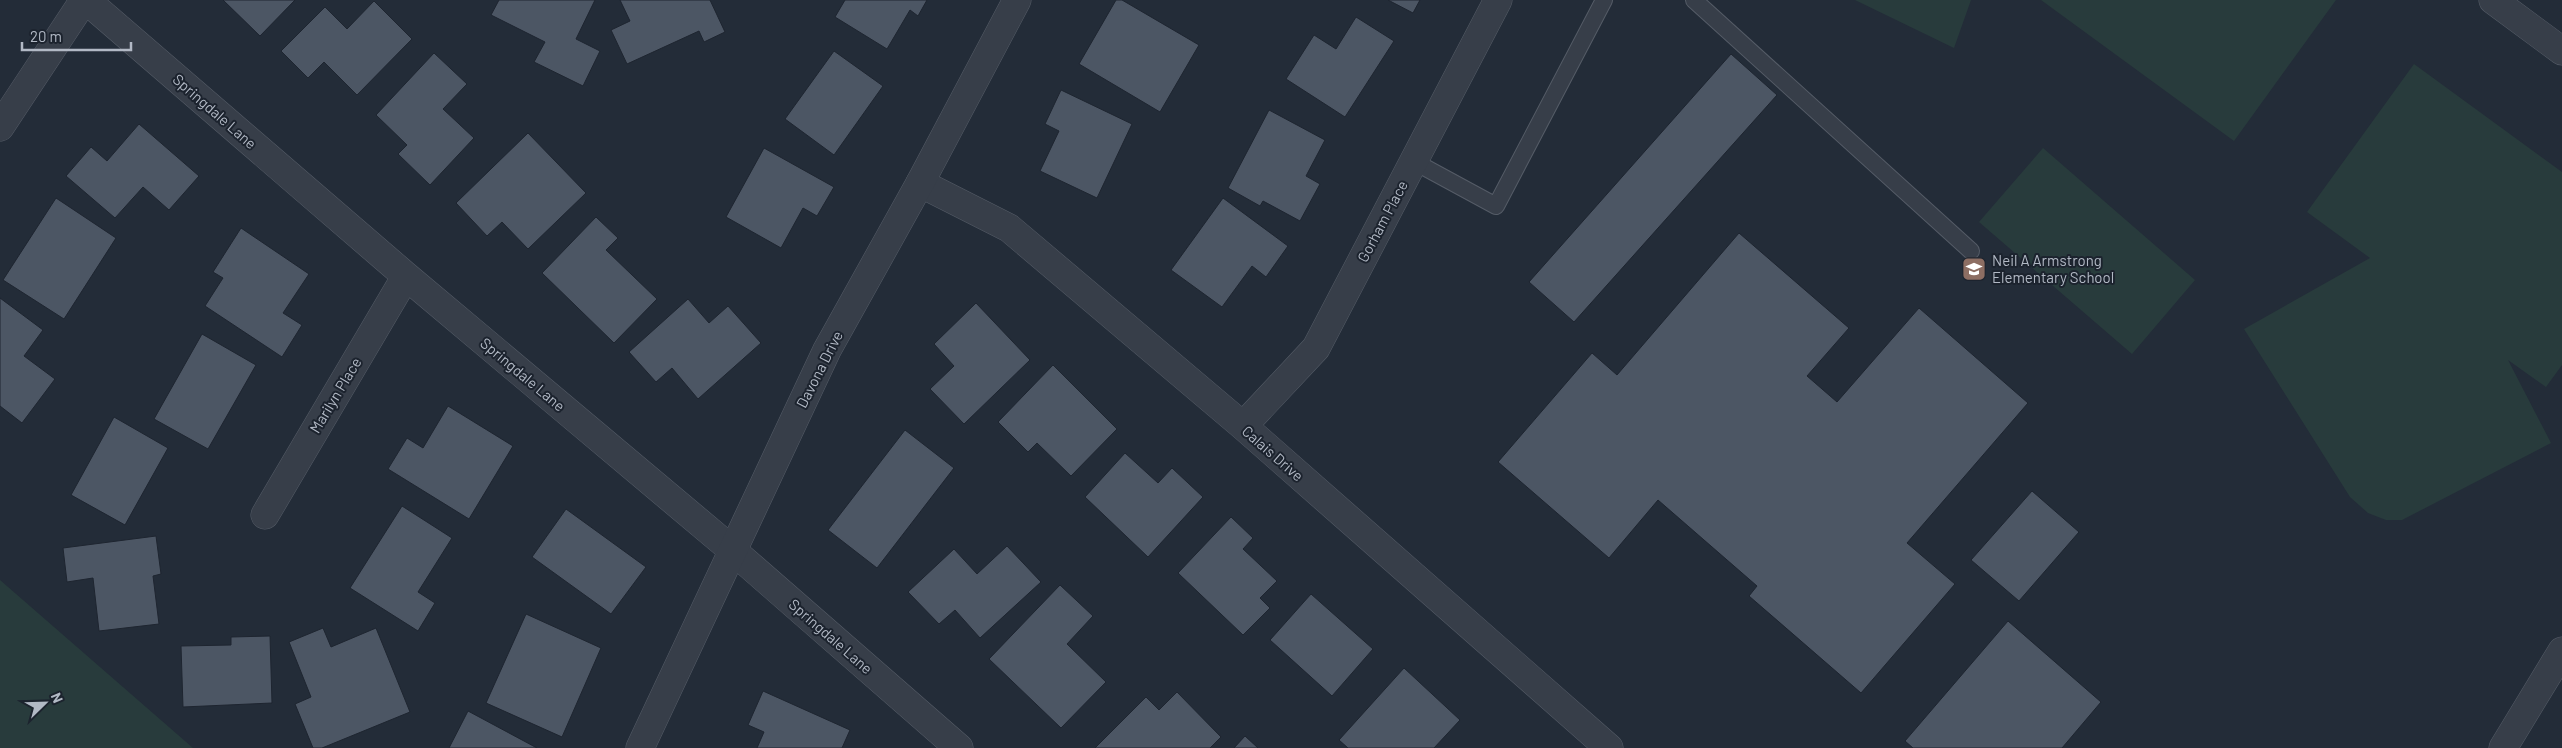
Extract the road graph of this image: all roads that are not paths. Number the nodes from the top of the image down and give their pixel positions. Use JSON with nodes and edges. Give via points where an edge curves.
{"nodes":[{"id":1,"x":85,"y":0,"type":"edge"},
{"id":2,"x":1017,"y":0,"type":"edge"},
{"id":3,"x":1498,"y":0,"type":"edge"},
{"id":4,"x":1604,"y":0,"type":"edge"},
{"id":5,"x":1694,"y":0,"type":"edge"},
{"id":6,"x":2493,"y":0,"type":"edge"},
{"id":7,"x":2562,"y":51,"type":"edge"},
{"id":8,"x":0,"y":127,"type":"edge"},
{"id":9,"x":1413,"y":161,"type":"junction"},
{"id":10,"x":920,"y":183,"type":"junction"},
{"id":11,"x":1971,"y":251,"type":"dead end"},
{"id":12,"x":406,"y":276,"type":"junction"},
{"id":13,"x":1243,"y":426,"type":"junction"},
{"id":14,"x":265,"y":515,"type":"dead end"},
{"id":15,"x":731,"y":549,"type":"junction"},
{"id":16,"x":2562,"y":651,"type":"edge"},
{"id":17,"x":640,"y":748,"type":"edge"},
{"id":18,"x":959,"y":748,"type":"edge"},
{"id":19,"x":1609,"y":748,"type":"edge"},
{"id":20,"x":2502,"y":748,"type":"edge"}],
"edges":[{"from":1,"to":8,"type":"street"},
{"from":1,"to":12,"type":"street","name":"Springdale Lane"},
{"from":2,"to":10,"type":"street","name":"Davona Drive"},
{"from":3,"to":9,"type":"street","name":"Gorham Place"},
{"from":4,"to":9,"type":"lane","via":[[1496,206]]},
{"from":5,"to":11,"type":"lane"},
{"from":6,"to":7,"type":"street"},
{"from":9,"to":13,"type":"street","name":"Gorham Place","via":[[1316,348]]},
{"from":10,"to":13,"type":"street","name":"Calais Drive","via":[[1009,228]]},
{"from":10,"to":15,"type":"street","name":"Davona Drive","via":[[827,350]]},
{"from":12,"to":14,"type":"street","name":"Marilyn Place"},
{"from":12,"to":15,"type":"street","name":"Springdale Lane"},
{"from":13,"to":19,"type":"street","name":"Calais Drive"},
{"from":15,"to":17,"type":"street","name":"Davona Drive"},
{"from":15,"to":18,"type":"street","name":"Springdale Lane"},
{"from":16,"to":20,"type":"street"}]}
